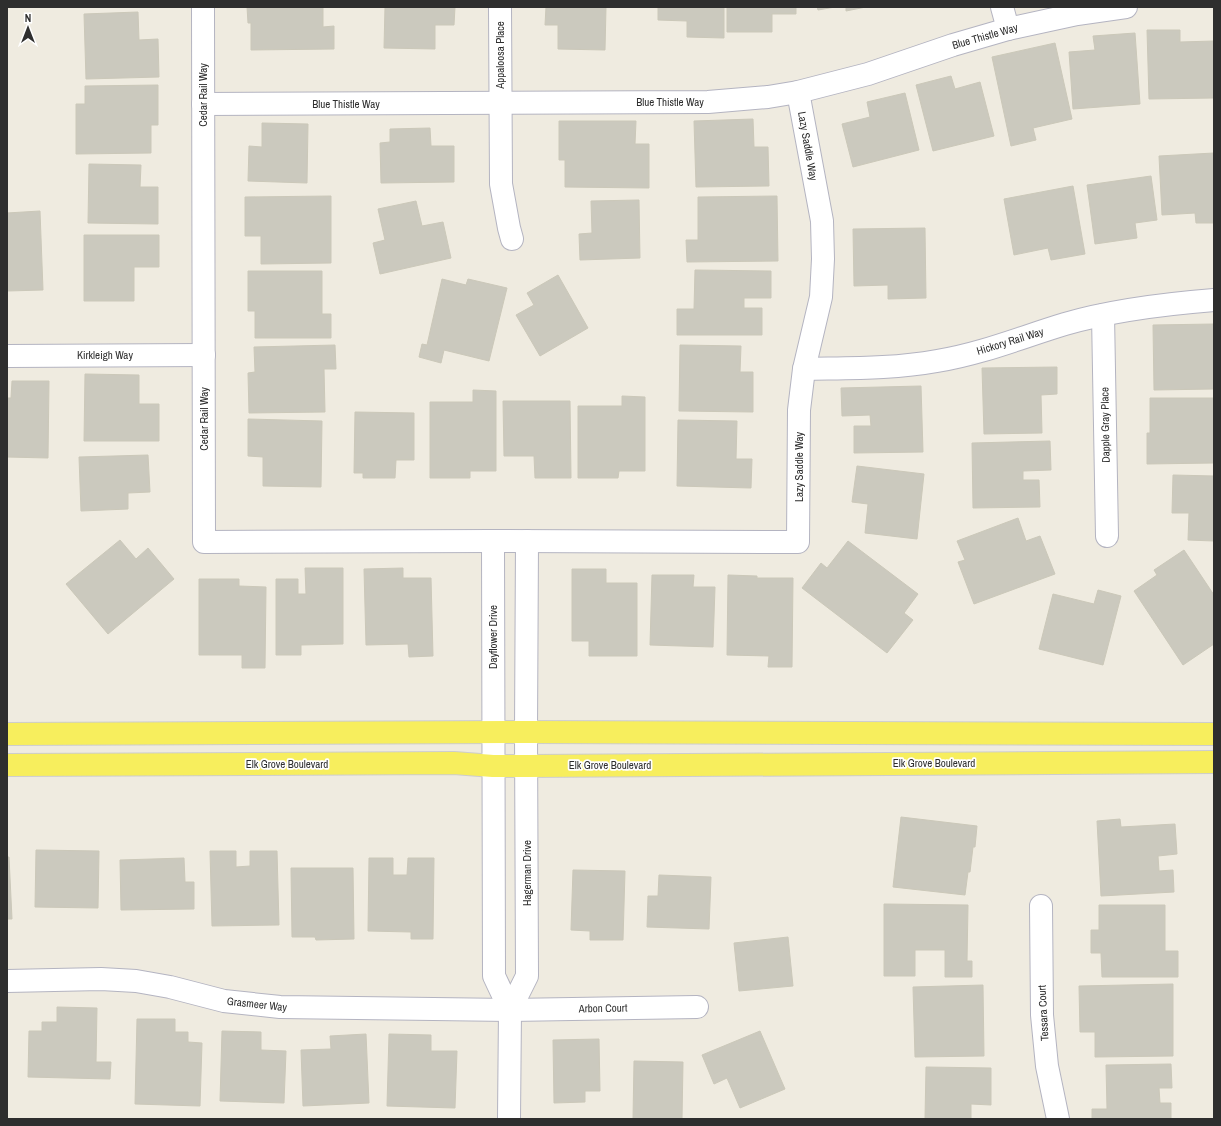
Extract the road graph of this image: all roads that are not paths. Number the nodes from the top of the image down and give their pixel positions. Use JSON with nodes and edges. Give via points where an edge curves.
{"nodes":[{"id":1,"x":203,"y":7,"type":"edge"},
{"id":2,"x":500,"y":7,"type":"edge"},
{"id":3,"x":1002,"y":7,"type":"edge"},
{"id":4,"x":1126,"y":7,"type":"edge"},
{"id":5,"x":1008,"y":29,"type":"junction"},
{"id":6,"x":798,"y":92,"type":"junction"},
{"id":7,"x":203,"y":104,"type":"junction"},
{"id":8,"x":500,"y":104,"type":"junction"},
{"id":9,"x":512,"y":239,"type":"dead end"},
{"id":10,"x":1214,"y":300,"type":"edge"},
{"id":11,"x":1103,"y":315,"type":"junction"},
{"id":12,"x":204,"y":355,"type":"junction"},
{"id":13,"x":7,"y":356,"type":"edge"},
{"id":14,"x":804,"y":369,"type":"junction"},
{"id":15,"x":1107,"y":536,"type":"dead end"},
{"id":16,"x":493,"y":540,"type":"junction"},
{"id":17,"x":527,"y":540,"type":"junction"},
{"id":18,"x":526,"y":732,"type":"junction"},
{"id":19,"x":493,"y":733,"type":"junction"},
{"id":20,"x":7,"y":734,"type":"edge"},
{"id":21,"x":1214,"y":734,"type":"edge"},
{"id":22,"x":1214,"y":762,"type":"edge"},
{"id":23,"x":7,"y":765,"type":"edge"},
{"id":24,"x":493,"y":766,"type":"junction"},
{"id":25,"x":527,"y":766,"type":"junction"},
{"id":26,"x":1041,"y":906,"type":"dead end"},
{"id":27,"x":7,"y":981,"type":"edge"},
{"id":28,"x":697,"y":1007,"type":"dead end"},
{"id":29,"x":510,"y":1010,"type":"junction"},
{"id":30,"x":509,"y":1119,"type":"edge"},
{"id":31,"x":1058,"y":1119,"type":"edge"}],
"edges":[{"from":1,"to":7,"type":"street","name":"Cedar Rail Way"},
{"from":2,"to":8,"type":"street","name":"Appaloosa Place"},
{"from":3,"to":5,"type":"street"},
{"from":4,"to":5,"type":"street","name":"Blue Thistle Way","via":[[1077,14]]},
{"from":5,"to":6,"type":"street","name":"Blue Thistle Way","via":[[868,74]]},
{"from":6,"to":8,"type":"street","name":"Blue Thistle Way","via":[[708,102]]},
{"from":6,"to":14,"type":"street","name":"Lazy Saddle Way","via":[[822,220],[823,259],[820,297]]},
{"from":7,"to":8,"type":"street","name":"Blue Thistle Way"},
{"from":7,"to":12,"type":"street","name":"Cedar Rail Way"},
{"from":8,"to":9,"type":"street","name":"Appaloosa Place","via":[[501,184]]},
{"from":10,"to":11,"type":"street","name":"Hickory Rail Way","via":[[1162,305]]},
{"from":11,"to":14,"type":"street","name":"Hickory Rail Way","via":[[1065,324],[997,347],[937,361],[889,367]]},
{"from":11,"to":15,"type":"street","name":"Dapple Gray Place"},
{"from":12,"to":13,"type":"street","name":"Kirkleigh Way"},
{"from":12,"to":16,"type":"street","name":"Cedar Rail Way","via":[[204,542]]},
{"from":14,"to":17,"type":"street","name":"Lazy Saddle Way","via":[[799,410],[798,542]]},
{"from":16,"to":17,"type":"street","name":"Lazy Saddle Way"},
{"from":16,"to":19,"type":"street","name":"Dayflower Drive"},
{"from":17,"to":18,"type":"street"},
{"from":18,"to":19,"type":"main road"},
{"from":18,"to":21,"type":"main road"},
{"from":18,"to":25,"type":"street","name":"Hagerman Drive"},
{"from":19,"to":20,"type":"main road"},
{"from":19,"to":24,"type":"street","name":"Hagerman Drive"},
{"from":22,"to":25,"type":"main road","name":"Elk Grove Boulevard"},
{"from":23,"to":24,"type":"main road","name":"Elk Grove Boulevard","via":[[454,763]]},
{"from":24,"to":25,"type":"main road","name":"Elk Grove Boulevard"},
{"from":24,"to":29,"type":"street","name":"Hagerman Drive","via":[[494,976]]},
{"from":25,"to":29,"type":"street","name":"Hagerman Drive","via":[[527,976]]},
{"from":26,"to":31,"type":"street","name":"Tessara Court","via":[[1042,1015],[1047,1066]]},
{"from":27,"to":29,"type":"street","name":"Grasmeer Way","via":[[136,981],[224,1001],[280,1007]]},
{"from":28,"to":29,"type":"street","name":"Arbon Court"},
{"from":29,"to":30,"type":"street","name":"Hagerman Drive"}]}
